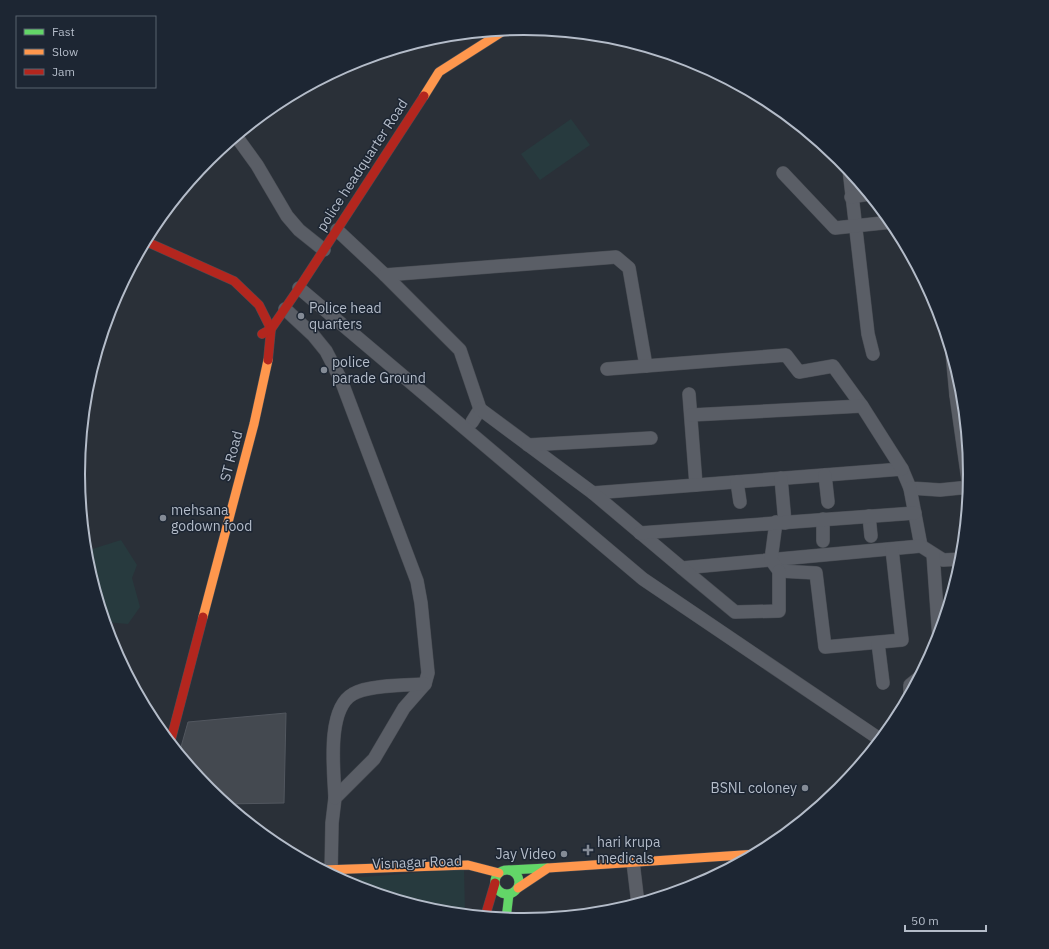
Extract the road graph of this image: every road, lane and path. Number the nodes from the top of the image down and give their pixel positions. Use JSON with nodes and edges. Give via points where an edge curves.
{"nodes":[{"id":1,"x":495,"y":36,"type":"edge"},
{"id":2,"x":239,"y":141,"type":"edge"},
{"id":3,"x":783,"y":173,"type":"dead end"},
{"id":4,"x":850,"y":179,"type":"edge"},
{"id":5,"x":863,"y":195,"type":"edge"},
{"id":6,"x":851,"y":197,"type":"junction"},
{"id":7,"x":885,"y":223,"type":"edge"},
{"id":8,"x":854,"y":226,"type":"junction"},
{"id":9,"x":337,"y":230,"type":"junction"},
{"id":10,"x":151,"y":244,"type":"edge"},
{"id":11,"x":324,"y":250,"type":"junction"},
{"id":12,"x":385,"y":275,"type":"junction"},
{"id":13,"x":299,"y":288,"type":"junction"},
{"id":14,"x":285,"y":309,"type":"junction"},
{"id":15,"x":271,"y":329,"type":"junction"},
{"id":16,"x":260,"y":332,"type":"joint"},
{"id":17,"x":873,"y":354,"type":"dead end"},
{"id":18,"x":646,"y":366,"type":"junction"},
{"id":19,"x":607,"y":369,"type":"dead end"},
{"id":20,"x":689,"y":394,"type":"dead end"},
{"id":21,"x":862,"y":406,"type":"junction"},
{"id":22,"x":480,"y":409,"type":"junction"},
{"id":23,"x":690,"y":415,"type":"junction"},
{"id":24,"x":472,"y":422,"type":"dead end"},
{"id":25,"x":651,"y":438,"type":"dead end"},
{"id":26,"x":528,"y":445,"type":"junction"},
{"id":27,"x":902,"y":469,"type":"junction"},
{"id":28,"x":825,"y":475,"type":"junction"},
{"id":29,"x":781,"y":478,"type":"junction"},
{"id":30,"x":737,"y":482,"type":"junction"},
{"id":31,"x":696,"y":485,"type":"junction"},
{"id":32,"x":910,"y":488,"type":"junction"},
{"id":33,"x":964,"y":488,"type":"edge"},
{"id":34,"x":593,"y":494,"type":"junction"},
{"id":35,"x":740,"y":502,"type":"dead end"},
{"id":36,"x":828,"y":502,"type":"dead end"},
{"id":37,"x":915,"y":513,"type":"junction"},
{"id":38,"x":869,"y":516,"type":"junction"},
{"id":39,"x":823,"y":519,"type":"junction"},
{"id":40,"x":781,"y":523,"type":"junction"},
{"id":41,"x":640,"y":533,"type":"junction"},
{"id":42,"x":871,"y":536,"type":"dead end"},
{"id":43,"x":823,"y":541,"type":"dead end"},
{"id":44,"x":921,"y":546,"type":"junction"},
{"id":45,"x":892,"y":549,"type":"junction"},
{"id":46,"x":933,"y":554,"type":"junction"},
{"id":47,"x":956,"y":559,"type":"edge"},
{"id":48,"x":771,"y":560,"type":"junction"},
{"id":49,"x":682,"y":568,"type":"junction"},
{"id":50,"x":779,"y":571,"type":"junction"},
{"id":51,"x":938,"y":624,"type":"edge"},
{"id":52,"x":878,"y":643,"type":"junction"},
{"id":53,"x":883,"y":683,"type":"dead end"},
{"id":54,"x":425,"y":684,"type":"junction"},
{"id":55,"x":167,"y":729,"type":"edge"},
{"id":56,"x":172,"y":736,"type":"edge"},
{"id":57,"x":877,"y":737,"type":"edge"},
{"id":58,"x":335,"y":798,"type":"junction"},
{"id":59,"x":744,"y":855,"type":"edge"},
{"id":60,"x":634,"y":862,"type":"junction"},
{"id":61,"x":548,"y":868,"type":"junction"},
{"id":62,"x":331,"y":870,"type":"edge"},
{"id":63,"x":509,"y":870,"type":"junction"},
{"id":64,"x":341,"y":874,"type":"edge"},
{"id":65,"x":496,"y":878,"type":"junction"},
{"id":66,"x":518,"y":888,"type":"junction"},
{"id":67,"x":509,"y":894,"type":"junction"},
{"id":68,"x":638,"y":899,"type":"edge"},
{"id":69,"x":487,"y":912,"type":"edge"},
{"id":70,"x":507,"y":913,"type":"edge"}],
"edges":[{"from":1,"to":9,"type":"main road","name":"police headquarter Road","via":[[439,72]]},
{"from":2,"to":11,"type":"street","via":[[287,216],[299,230]]},
{"from":3,"to":8,"type":"street","via":[[835,228]]},
{"from":4,"to":6,"type":"street"},
{"from":5,"to":6,"type":"street"},
{"from":6,"to":8,"type":"street"},
{"from":7,"to":8,"type":"street"},
{"from":8,"to":17,"type":"street","via":[[868,334]]},
{"from":9,"to":11,"type":"main road","name":"police headquarter Road"},
{"from":9,"to":12,"type":"street"},
{"from":10,"to":15,"type":"main road","via":[[234,281],[259,305]]},
{"from":11,"to":13,"type":"main road","name":"police headquarter Road"},
{"from":12,"to":18,"type":"street","via":[[616,257],[629,268]]},
{"from":12,"to":22,"type":"street","via":[[460,350]]},
{"from":13,"to":14,"type":"main road","name":"police headquarter Road"},
{"from":13,"to":57,"type":"street","via":[[643,579]]},
{"from":14,"to":15,"type":"main road","name":"police headquarter Road"},
{"from":14,"to":54,"type":"street","via":[[326,351],[341,380],[417,581],[428,673]]},
{"from":15,"to":16,"type":"main road","name":"police headquarter Road"},
{"from":15,"to":56,"type":"main road","name":"ST Road","via":[[269,357],[254,424]]},
{"from":16,"to":55,"type":"main road","name":"ST Road","via":[[262,359]]},
{"from":18,"to":19,"type":"street"},
{"from":18,"to":21,"type":"street","via":[[786,355],[798,372],[833,366]]},
{"from":20,"to":23,"type":"street"},
{"from":21,"to":23,"type":"street"},
{"from":21,"to":27,"type":"street"},
{"from":22,"to":24,"type":"street"},
{"from":22,"to":26,"type":"street"},
{"from":23,"to":31,"type":"street"},
{"from":25,"to":26,"type":"street"},
{"from":26,"to":34,"type":"street"},
{"from":27,"to":28,"type":"street"},
{"from":27,"to":32,"type":"street"},
{"from":28,"to":29,"type":"street"},
{"from":28,"to":36,"type":"street"},
{"from":29,"to":30,"type":"street"},
{"from":29,"to":40,"type":"street"},
{"from":30,"to":31,"type":"street"},
{"from":30,"to":35,"type":"street"},
{"from":31,"to":34,"type":"street"},
{"from":32,"to":33,"type":"street","via":[[940,490]]},
{"from":32,"to":37,"type":"street"},
{"from":34,"to":41,"type":"street"},
{"from":37,"to":38,"type":"street"},
{"from":37,"to":44,"type":"street"},
{"from":38,"to":39,"type":"street"},
{"from":38,"to":42,"type":"street"},
{"from":39,"to":40,"type":"street"},
{"from":39,"to":43,"type":"street"},
{"from":40,"to":41,"type":"street"},
{"from":40,"to":48,"type":"street"},
{"from":41,"to":49,"type":"street"},
{"from":44,"to":45,"type":"street"},
{"from":44,"to":46,"type":"street"},
{"from":45,"to":48,"type":"street"},
{"from":45,"to":52,"type":"street","via":[[902,640]]},
{"from":46,"to":47,"type":"street","via":[[944,560]]},
{"from":46,"to":51,"type":"street"},
{"from":48,"to":49,"type":"street"},
{"from":48,"to":50,"type":"street"},
{"from":49,"to":50,"type":"street","via":[[735,612],[779,611]]},
{"from":50,"to":52,"type":"street","via":[[816,573],[825,647]]},
{"from":52,"to":53,"type":"street"},
{"from":54,"to":58,"type":"street","via":[[404,708],[374,760]]},
{"from":54,"to":58,"type":"street","via":[[369,689],[353,693],[347,699],[334,726]]},
{"from":58,"to":62,"type":"street"},
{"from":59,"to":60,"type":"main road"},
{"from":60,"to":61,"type":"main road"},
{"from":60,"to":68,"type":"street"},
{"from":61,"to":63,"type":"main road"},
{"from":61,"to":66,"type":"main road"},
{"from":63,"to":65,"type":"main road"},
{"from":63,"to":66,"type":"main road","via":[[518,876]]},
{"from":64,"to":65,"type":"main road","name":"Visnagar Road","via":[[462,872]]},
{"from":65,"to":67,"type":"main road","via":[[499,892]]},
{"from":65,"to":69,"type":"main road"},
{"from":66,"to":67,"type":"main road"},
{"from":67,"to":70,"type":"main road"}]}
